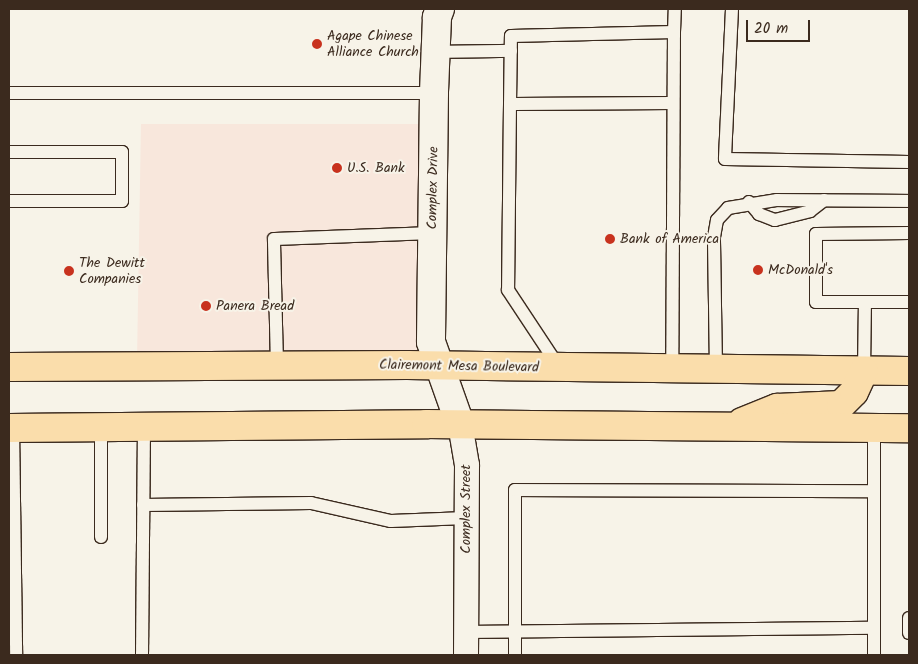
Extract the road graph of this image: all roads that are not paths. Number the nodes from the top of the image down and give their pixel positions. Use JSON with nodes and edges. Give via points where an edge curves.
{"nodes":[{"id":1,"x":440,"y":9,"type":"edge"},
{"id":2,"x":675,"y":9,"type":"edge"},
{"id":3,"x":732,"y":9,"type":"edge"},
{"id":4,"x":674,"y":32,"type":"junction"},
{"id":5,"x":511,"y":51,"type":"junction"},
{"id":6,"x":436,"y":52,"type":"junction"},
{"id":7,"x":9,"y":93,"type":"edge"},
{"id":8,"x":434,"y":93,"type":"junction"},
{"id":9,"x":672,"y":103,"type":"junction"},
{"id":10,"x":510,"y":104,"type":"junction"},
{"id":11,"x":9,"y":152,"type":"edge"},
{"id":12,"x":909,"y":162,"type":"edge"},
{"id":13,"x":824,"y":200,"type":"junction"},
{"id":14,"x":9,"y":201,"type":"edge"},
{"id":15,"x":909,"y":201,"type":"edge"},
{"id":16,"x":749,"y":202,"type":"junction"},
{"id":17,"x":433,"y":233,"type":"junction"},
{"id":18,"x":909,"y":233,"type":"edge"},
{"id":19,"x":865,"y":302,"type":"junction"},
{"id":20,"x":909,"y":302,"type":"edge"},
{"id":21,"x":277,"y":365,"type":"junction"},
{"id":22,"x":439,"y":366,"type":"junction"},
{"id":23,"x":559,"y":367,"type":"junction"},
{"id":24,"x":9,"y":368,"type":"edge"},
{"id":25,"x":672,"y":368,"type":"junction"},
{"id":26,"x":716,"y":369,"type":"junction"},
{"id":27,"x":864,"y":370,"type":"junction"},
{"id":28,"x":909,"y":371,"type":"edge"},
{"id":29,"x":460,"y":424,"type":"junction"},
{"id":30,"x":101,"y":427,"type":"junction"},
{"id":31,"x":144,"y":427,"type":"junction"},
{"id":32,"x":731,"y":427,"type":"junction"},
{"id":33,"x":11,"y":428,"type":"edge"},
{"id":34,"x":874,"y":428,"type":"junction"},
{"id":35,"x":909,"y":428,"type":"edge"},
{"id":36,"x":874,"y":491,"type":"junction"},
{"id":37,"x":143,"y":505,"type":"junction"},
{"id":38,"x":466,"y":518,"type":"junction"},
{"id":39,"x":101,"y":537,"type":"dead end"},
{"id":40,"x":909,"y":618,"type":"edge"},
{"id":41,"x":874,"y":628,"type":"junction"},
{"id":42,"x":466,"y":632,"type":"junction"},
{"id":43,"x":515,"y":633,"type":"junction"},
{"id":44,"x":909,"y":633,"type":"edge"},
{"id":45,"x":16,"y":655,"type":"edge"},
{"id":46,"x":142,"y":655,"type":"edge"},
{"id":47,"x":466,"y":655,"type":"edge"},
{"id":48,"x":515,"y":655,"type":"edge"},
{"id":49,"x":874,"y":655,"type":"edge"}],
"edges":[{"from":1,"to":6,"type":"street","name":"Complex Drive"},
{"from":2,"to":4,"type":"lane"},
{"from":3,"to":12,"type":"lane","via":[[726,159]]},
{"from":4,"to":5,"type":"lane","via":[[511,36]]},
{"from":4,"to":9,"type":"lane"},
{"from":5,"to":6,"type":"lane"},
{"from":5,"to":10,"type":"lane"},
{"from":6,"to":8,"type":"street","name":"Complex Drive"},
{"from":7,"to":8,"type":"lane"},
{"from":8,"to":17,"type":"street","name":"Complex Drive"},
{"from":9,"to":10,"type":"lane"},
{"from":9,"to":25,"type":"lane"},
{"from":10,"to":23,"type":"lane","via":[[508,290]]},
{"from":11,"to":14,"type":"lane","via":[[122,152],[122,201]]},
{"from":13,"to":15,"type":"lane"},
{"from":13,"to":16,"type":"lane"},
{"from":13,"to":16,"type":"lane","via":[[810,212],[775,220],[760,214]]},
{"from":16,"to":26,"type":"lane","via":[[728,208],[717,220],[714,237]]},
{"from":17,"to":21,"type":"lane","via":[[274,239]]},
{"from":17,"to":22,"type":"street","name":"Complex Drive","via":[[431,342]]},
{"from":18,"to":19,"type":"lane","via":[[816,234],[816,302]]},
{"from":19,"to":20,"type":"lane"},
{"from":19,"to":27,"type":"lane"},
{"from":21,"to":22,"type":"main road","name":"Clairemont Mesa Boulevard"},
{"from":21,"to":24,"type":"main road","name":"Clairemont Mesa Boulevard"},
{"from":22,"to":23,"type":"main road","name":"Clairemont Mesa Boulevard"},
{"from":22,"to":29,"type":"street","name":"Complex Street"},
{"from":23,"to":25,"type":"main road","name":"Clairemont Mesa Boulevard"},
{"from":25,"to":26,"type":"main road","name":"Clairemont Mesa Boulevard"},
{"from":26,"to":27,"type":"main road","name":"Clairemont Mesa Boulevard"},
{"from":27,"to":28,"type":"main road","name":"Clairemont Mesa Boulevard"},
{"from":27,"to":32,"type":"main road","via":[[854,392],[840,405],[777,408]]},
{"from":29,"to":31,"type":"main road"},
{"from":29,"to":32,"type":"main road"},
{"from":29,"to":38,"type":"street","name":"Complex Street","via":[[467,466]]},
{"from":30,"to":31,"type":"main road"},
{"from":30,"to":33,"type":"main road"},
{"from":30,"to":39,"type":"lane"},
{"from":31,"to":37,"type":"lane"},
{"from":32,"to":34,"type":"main road"},
{"from":33,"to":45,"type":"lane"},
{"from":34,"to":35,"type":"main road"},
{"from":34,"to":36,"type":"lane"},
{"from":36,"to":41,"type":"lane"},
{"from":36,"to":43,"type":"lane","via":[[515,490]]},
{"from":37,"to":38,"type":"lane","via":[[311,503],[391,521]]},
{"from":37,"to":46,"type":"lane"},
{"from":38,"to":42,"type":"street","name":"Complex Street"},
{"from":40,"to":44,"type":"lane"},
{"from":41,"to":43,"type":"lane"},
{"from":41,"to":49,"type":"lane"},
{"from":42,"to":43,"type":"lane"},
{"from":42,"to":47,"type":"street","name":"Complex Street"},
{"from":43,"to":48,"type":"lane"}]}
